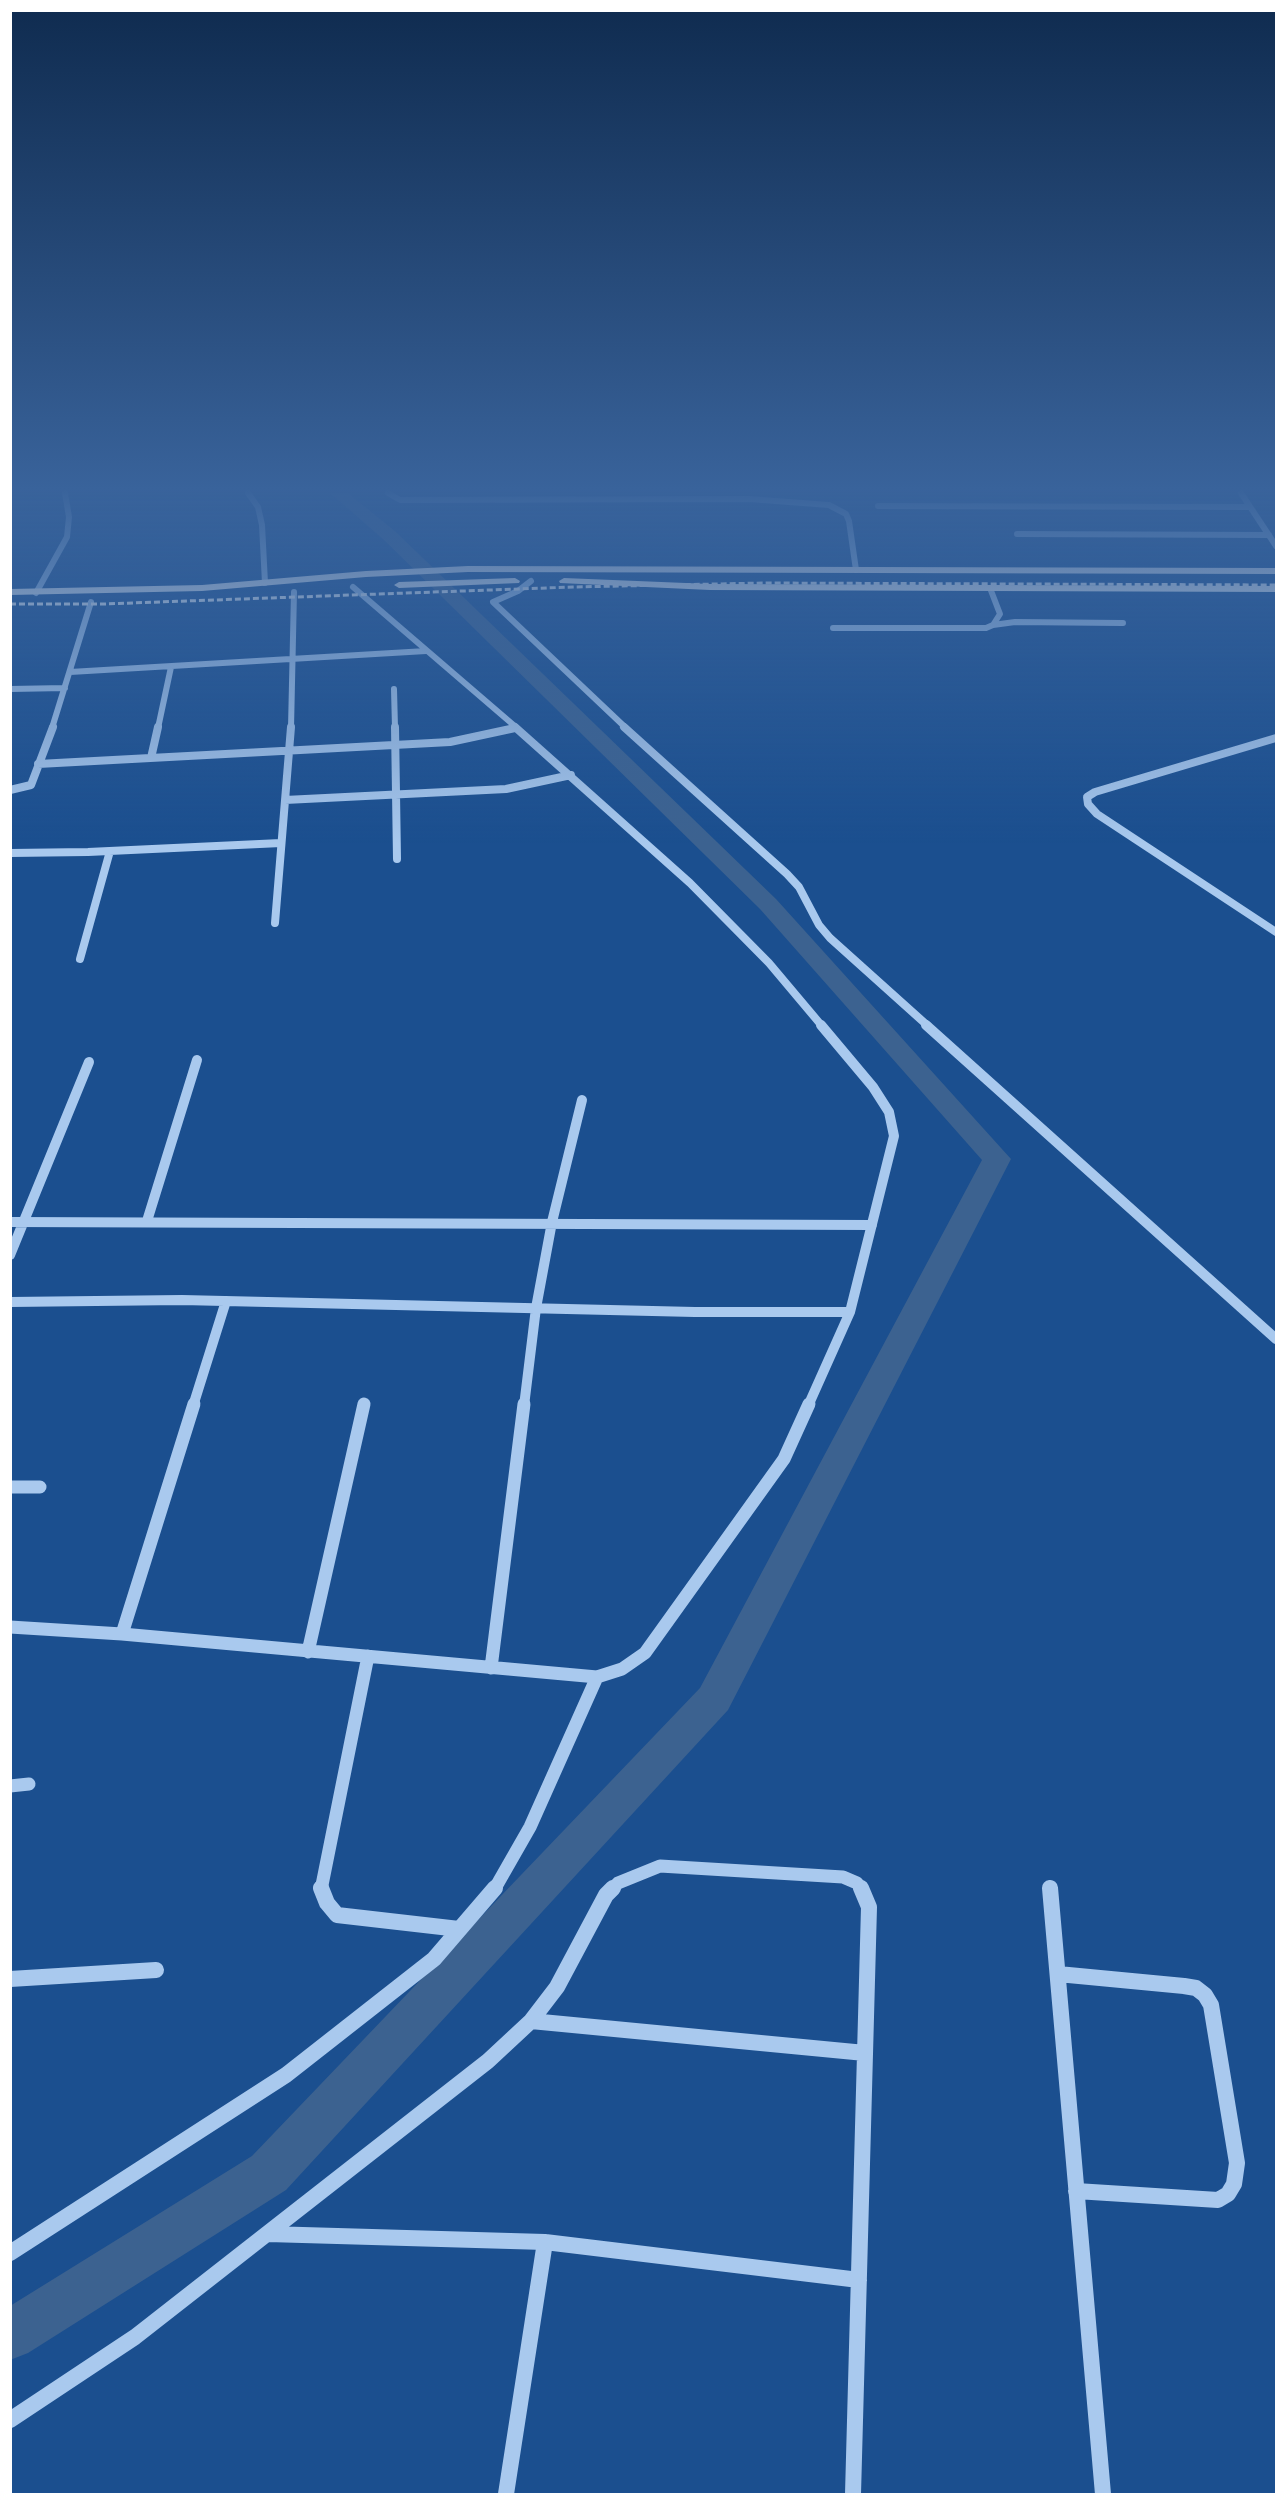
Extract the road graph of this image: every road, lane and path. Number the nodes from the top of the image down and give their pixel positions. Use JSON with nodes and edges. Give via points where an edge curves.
{"nodes":[{"id":1,"x":95,"y":610,"type":"edge"},
{"id":2,"x":294,"y":610,"type":"edge"},
{"id":3,"x":371,"y":610,"type":"edge"},
{"id":4,"x":499,"y":610,"type":"edge"},
{"id":5,"x":998,"y":610,"type":"edge"},
{"id":6,"x":1123,"y":623,"type":"dead end"},
{"id":7,"x":993,"y":626,"type":"junction"},
{"id":8,"x":833,"y":628,"type":"dead end"},
{"id":9,"x":426,"y":651,"type":"junction"},
{"id":10,"x":294,"y":660,"type":"junction"},
{"id":11,"x":171,"y":667,"type":"junction"},
{"id":12,"x":70,"y":672,"type":"junction"},
{"id":13,"x":65,"y":688,"type":"junction"},
{"id":14,"x":10,"y":689,"type":"edge"},
{"id":15,"x":394,"y":689,"type":"dead end"},
{"id":16,"x":515,"y":728,"type":"junction"},
{"id":17,"x":1276,"y":738,"type":"edge"},
{"id":18,"x":396,"y":745,"type":"junction"},
{"id":19,"x":289,"y":751,"type":"junction"},
{"id":20,"x":151,"y":758,"type":"junction"},
{"id":21,"x":38,"y":764,"type":"junction"},
{"id":22,"x":571,"y":775,"type":"junction"},
{"id":23,"x":10,"y":790,"type":"edge"},
{"id":24,"x":397,"y":794,"type":"junction"},
{"id":25,"x":285,"y":800,"type":"junction"},
{"id":26,"x":281,"y":843,"type":"junction"},
{"id":27,"x":110,"y":851,"type":"junction"},
{"id":28,"x":10,"y":853,"type":"edge"},
{"id":29,"x":397,"y":859,"type":"dead end"},
{"id":30,"x":275,"y":923,"type":"dead end"},
{"id":31,"x":1276,"y":932,"type":"edge"},
{"id":32,"x":80,"y":959,"type":"dead end"},
{"id":33,"x":197,"y":1060,"type":"dead end"},
{"id":34,"x":89,"y":1062,"type":"dead end"},
{"id":35,"x":582,"y":1100,"type":"dead end"},
{"id":36,"x":147,"y":1221,"type":"junction"},
{"id":37,"x":10,"y":1222,"type":"edge"},
{"id":38,"x":25,"y":1222,"type":"junction"},
{"id":39,"x":552,"y":1222,"type":"junction"},
{"id":40,"x":872,"y":1225,"type":"junction"},
{"id":41,"x":10,"y":1255,"type":"edge"},
{"id":42,"x":226,"y":1301,"type":"junction"},
{"id":43,"x":10,"y":1302,"type":"edge"},
{"id":44,"x":536,"y":1308,"type":"junction"},
{"id":45,"x":850,"y":1312,"type":"junction"},
{"id":46,"x":1276,"y":1339,"type":"edge"},
{"id":47,"x":364,"y":1404,"type":"dead end"},
{"id":48,"x":10,"y":1487,"type":"edge"},
{"id":49,"x":40,"y":1487,"type":"dead end"},
{"id":50,"x":10,"y":1627,"type":"edge"},
{"id":51,"x":122,"y":1634,"type":"junction"},
{"id":52,"x":308,"y":1652,"type":"junction"},
{"id":53,"x":368,"y":1656,"type":"junction"},
{"id":54,"x":491,"y":1668,"type":"junction"},
{"id":55,"x":597,"y":1677,"type":"junction"},
{"id":56,"x":28,"y":1784,"type":"dead end"},
{"id":57,"x":10,"y":1786,"type":"edge"},
{"id":58,"x":1050,"y":1887,"type":"dead end"},
{"id":59,"x":459,"y":1929,"type":"junction"},
{"id":60,"x":156,"y":1970,"type":"dead end"},
{"id":61,"x":1058,"y":1974,"type":"junction"},
{"id":62,"x":10,"y":1978,"type":"edge"},
{"id":63,"x":531,"y":2021,"type":"junction"},
{"id":64,"x":865,"y":2053,"type":"junction"},
{"id":65,"x":1077,"y":2192,"type":"junction"},
{"id":66,"x":268,"y":2234,"type":"junction"},
{"id":67,"x":545,"y":2242,"type":"junction"},
{"id":68,"x":10,"y":2253,"type":"edge"},
{"id":69,"x":859,"y":2280,"type":"junction"},
{"id":70,"x":10,"y":2420,"type":"edge"},
{"id":71,"x":506,"y":2494,"type":"edge"},
{"id":72,"x":853,"y":2494,"type":"edge"},
{"id":73,"x":1103,"y":2494,"type":"edge"}],
"edges":[{"from":1,"to":12,"type":"street"},
{"from":2,"to":10,"type":"street"},
{"from":3,"to":9,"type":"street"},
{"from":4,"to":46,"type":"street","via":[[787,874],[830,938]]},
{"from":5,"to":7,"type":"street"},
{"from":6,"to":7,"type":"street","via":[[1015,622]]},
{"from":7,"to":8,"type":"street"},
{"from":9,"to":10,"type":"street"},
{"from":9,"to":16,"type":"street"},
{"from":10,"to":11,"type":"street"},
{"from":10,"to":19,"type":"street"},
{"from":11,"to":12,"type":"street"},
{"from":11,"to":20,"type":"street"},
{"from":12,"to":13,"type":"street"},
{"from":13,"to":14,"type":"street"},
{"from":13,"to":21,"type":"street"},
{"from":15,"to":18,"type":"street"},
{"from":16,"to":18,"type":"street","via":[[460,741]]},
{"from":16,"to":22,"type":"street"},
{"from":17,"to":31,"type":"street","via":[[1087,797],[1097,814]]},
{"from":18,"to":19,"type":"street"},
{"from":18,"to":24,"type":"street"},
{"from":19,"to":20,"type":"street"},
{"from":19,"to":25,"type":"street"},
{"from":20,"to":21,"type":"street"},
{"from":21,"to":23,"type":"street","via":[[31,785]]},
{"from":22,"to":24,"type":"street","via":[[506,789]]},
{"from":22,"to":40,"type":"street","via":[[690,883],[769,963],[873,1088],[888,1112],[894,1136]]},
{"from":24,"to":25,"type":"street"},
{"from":24,"to":29,"type":"street"},
{"from":25,"to":26,"type":"street"},
{"from":26,"to":27,"type":"street"},
{"from":26,"to":30,"type":"street"},
{"from":27,"to":28,"type":"street"},
{"from":27,"to":32,"type":"street"},
{"from":33,"to":36,"type":"street"},
{"from":34,"to":38,"type":"street"},
{"from":35,"to":39,"type":"street"},
{"from":36,"to":38,"type":"street"},
{"from":36,"to":39,"type":"street"},
{"from":37,"to":38,"type":"street"},
{"from":38,"to":41,"type":"street"},
{"from":39,"to":40,"type":"street"},
{"from":39,"to":44,"type":"street"},
{"from":40,"to":45,"type":"street"},
{"from":42,"to":43,"type":"street"},
{"from":42,"to":44,"type":"street"},
{"from":42,"to":51,"type":"street"},
{"from":44,"to":45,"type":"street"},
{"from":44,"to":54,"type":"street"},
{"from":45,"to":55,"type":"street","via":[[784,1459],[645,1653],[622,1669]]},
{"from":47,"to":52,"type":"street"},
{"from":48,"to":49,"type":"street"},
{"from":50,"to":51,"type":"street"},
{"from":51,"to":52,"type":"street"},
{"from":52,"to":53,"type":"street"},
{"from":53,"to":54,"type":"street"},
{"from":53,"to":59,"type":"street","via":[[321,1889],[338,1915]]},
{"from":54,"to":55,"type":"street"},
{"from":55,"to":59,"type":"street","via":[[524,1837],[497,1886]]},
{"from":56,"to":57,"type":"street"},
{"from":58,"to":61,"type":"street"},
{"from":59,"to":68,"type":"street","via":[[434,1959],[286,2075]]},
{"from":60,"to":62,"type":"street"},
{"from":61,"to":65,"type":"street"},
{"from":61,"to":65,"type":"street","via":[[1184,1986],[1205,1995],[1211,2005],[1237,2163],[1234,2184],[1218,2200]]},
{"from":63,"to":64,"type":"street"},
{"from":63,"to":64,"type":"street","via":[[557,1987],[606,1895],[628,1878],[660,1866],[843,1877],[856,1883],[869,1908]]},
{"from":63,"to":66,"type":"street","via":[[488,2061]]},
{"from":64,"to":69,"type":"street"},
{"from":65,"to":73,"type":"street"},
{"from":66,"to":67,"type":"street"},
{"from":66,"to":70,"type":"street","via":[[135,2337]]},
{"from":67,"to":69,"type":"street"},
{"from":67,"to":71,"type":"street"},
{"from":69,"to":72,"type":"street"}]}
